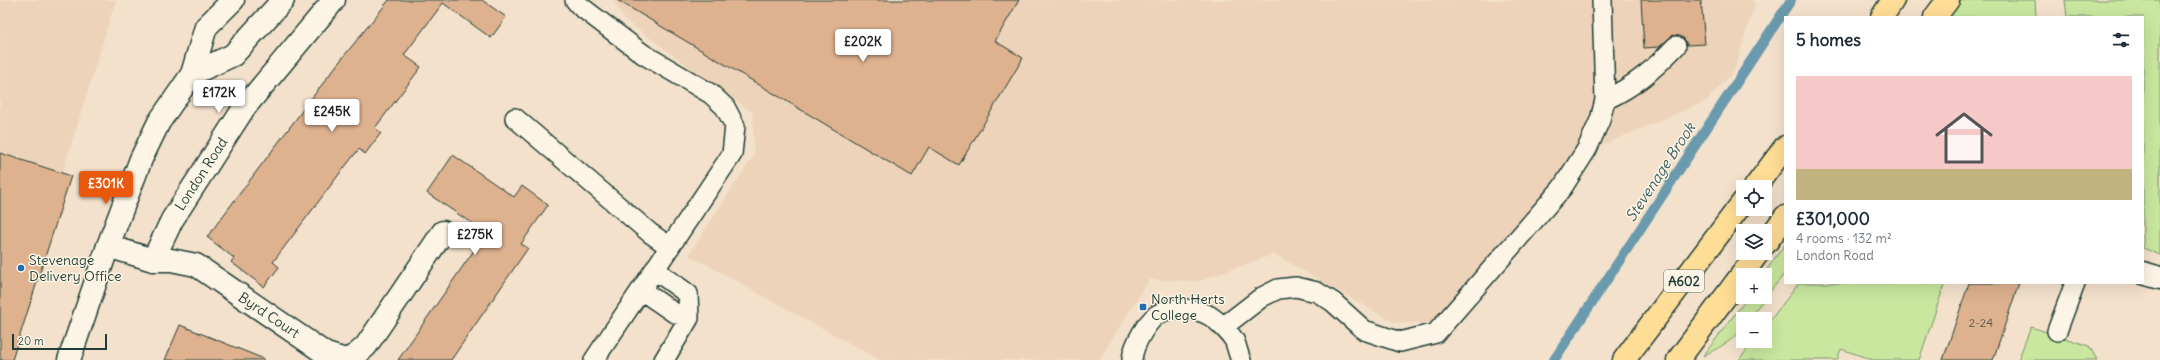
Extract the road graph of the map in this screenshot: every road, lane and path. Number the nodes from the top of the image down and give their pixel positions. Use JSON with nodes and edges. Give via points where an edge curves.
{"nodes":[{"id":1,"x":233,"y":0,"type":"edge"},
{"id":2,"x":283,"y":0,"type":"edge"},
{"id":3,"x":334,"y":0,"type":"edge"},
{"id":4,"x":575,"y":0,"type":"edge"},
{"id":5,"x":1602,"y":0,"type":"edge"},
{"id":6,"x":1893,"y":0,"type":"edge"},
{"id":7,"x":1948,"y":0,"type":"edge"},
{"id":8,"x":1883,"y":16,"type":"edge"},
{"id":9,"x":1936,"y":16,"type":"edge"},
{"id":10,"x":1676,"y":46,"type":"dead end"},
{"id":11,"x":192,"y":74,"type":"junction"},
{"id":12,"x":1605,"y":100,"type":"junction"},
{"id":13,"x":515,"y":118,"type":"dead end"},
{"id":14,"x":1784,"y":147,"type":"edge"},
{"id":15,"x":1759,"y":180,"type":"edge"},
{"id":16,"x":1736,"y":211,"type":"edge"},
{"id":17,"x":1784,"y":218,"type":"edge"},
{"id":18,"x":443,"y":232,"type":"dead end"},
{"id":19,"x":1772,"y":235,"type":"edge"},
{"id":20,"x":108,"y":246,"type":"junction"},
{"id":21,"x":670,"y":247,"type":"junction"},
{"id":22,"x":153,"y":260,"type":"junction"},
{"id":23,"x":1753,"y":260,"type":"edge"},
{"id":24,"x":655,"y":270,"type":"junction"},
{"id":25,"x":2144,"y":273,"type":"edge"},
{"id":26,"x":2160,"y":278,"type":"edge"},
{"id":27,"x":2075,"y":284,"type":"edge"},
{"id":28,"x":641,"y":290,"type":"junction"},
{"id":29,"x":689,"y":318,"type":"junction"},
{"id":30,"x":1223,"y":328,"type":"junction"},
{"id":31,"x":2057,"y":331,"type":"dead end"},
{"id":32,"x":68,"y":360,"type":"edge"},
{"id":33,"x":594,"y":360,"type":"edge"},
{"id":34,"x":664,"y":360,"type":"edge"},
{"id":35,"x":1132,"y":360,"type":"edge"},
{"id":36,"x":1241,"y":360,"type":"edge"},
{"id":37,"x":1624,"y":360,"type":"edge"},
{"id":38,"x":1678,"y":360,"type":"edge"}],
"edges":[{"from":1,"to":11,"type":"street","via":[[206,28]]},
{"from":2,"to":11,"type":"street","via":[[232,55]]},
{"from":3,"to":22,"type":"street","name":"London Road","via":[[244,108],[172,220]]},
{"from":4,"to":21,"type":"lane","via":[[644,54],[711,94],[732,117],[735,126],[732,154]]},
{"from":5,"to":12,"type":"lane"},
{"from":6,"to":8,"type":"main road"},
{"from":7,"to":9,"type":"main road"},
{"from":10,"to":12,"type":"lane","via":[[1651,72],[1626,90]]},
{"from":11,"to":20,"type":"street","via":[[159,122],[141,159]]},
{"from":12,"to":30,"type":"lane","via":[[1588,149],[1562,188],[1436,333],[1400,342],[1364,330],[1333,302],[1317,292],[1296,287],[1278,289],[1262,297]]},
{"from":13,"to":21,"type":"lane","via":[[650,233]]},
{"from":14,"to":15,"type":"main road"},
{"from":16,"to":37,"type":"main road","number":"A602"},
{"from":17,"to":19,"type":"main road"},
{"from":18,"to":22,"type":"street","name":"Byrd Court","via":[[366,346],[346,360],[326,354],[196,265],[171,260]]},
{"from":20,"to":22,"type":"street","name":"Byrd Court"},
{"from":20,"to":32,"type":"street"},
{"from":21,"to":24,"type":"lane"},
{"from":23,"to":38,"type":"main road","number":"A602"},
{"from":24,"to":28,"type":"lane"},
{"from":24,"to":29,"type":"lane","via":[[688,294]]},
{"from":25,"to":26,"type":"street"},
{"from":27,"to":31,"type":"lane"},
{"from":28,"to":29,"type":"lane","via":[[673,312]]},
{"from":28,"to":33,"type":"lane"},
{"from":29,"to":34,"type":"lane"},
{"from":30,"to":35,"type":"lane","via":[[1210,316],[1196,310],[1162,312],[1146,326],[1136,343]]},
{"from":30,"to":36,"type":"lane","via":[[1234,340]]}]}
